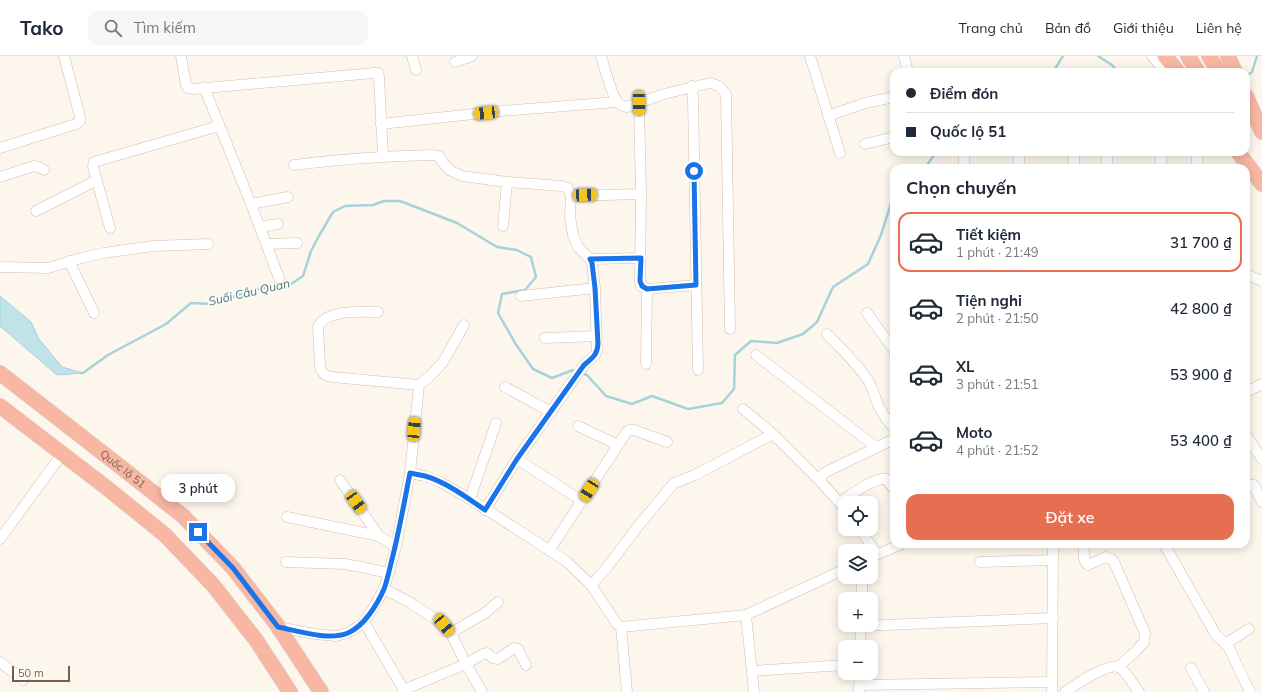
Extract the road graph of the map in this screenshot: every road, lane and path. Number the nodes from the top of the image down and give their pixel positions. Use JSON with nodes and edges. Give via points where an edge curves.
{"nodes":[{"id":1,"x":64,"y":56,"type":"edge"},
{"id":2,"x":180,"y":56,"type":"edge"},
{"id":3,"x":412,"y":56,"type":"edge"},
{"id":4,"x":472,"y":56,"type":"edge"},
{"id":5,"x":601,"y":56,"type":"edge"},
{"id":6,"x":810,"y":56,"type":"edge"},
{"id":7,"x":904,"y":56,"type":"edge"},
{"id":8,"x":1152,"y":56,"type":"edge"},
{"id":9,"x":1188,"y":56,"type":"edge"},
{"id":10,"x":1209,"y":56,"type":"edge"},
{"id":11,"x":1228,"y":57,"type":"edge"},
{"id":12,"x":454,"y":62,"type":"dead end"},
{"id":13,"x":907,"y":68,"type":"edge"},
{"id":14,"x":1171,"y":68,"type":"edge"},
{"id":15,"x":1196,"y":68,"type":"edge"},
{"id":16,"x":1216,"y":68,"type":"edge"},
{"id":17,"x":1233,"y":68,"type":"edge"},
{"id":18,"x":416,"y":70,"type":"dead end"},
{"id":19,"x":692,"y":86,"type":"junction"},
{"id":20,"x":204,"y":87,"type":"junction"},
{"id":21,"x":890,"y":98,"type":"edge"},
{"id":22,"x":617,"y":102,"type":"junction"},
{"id":23,"x":639,"y":103,"type":"junction"},
{"id":24,"x":1250,"y":105,"type":"edge"},
{"id":25,"x":828,"y":116,"type":"junction"},
{"id":26,"x":381,"y":124,"type":"junction"},
{"id":27,"x":1250,"y":124,"type":"edge"},
{"id":28,"x":219,"y":126,"type":"junction"},
{"id":29,"x":1262,"y":132,"type":"edge"},
{"id":30,"x":890,"y":138,"type":"edge"},
{"id":31,"x":866,"y":144,"type":"dead end"},
{"id":32,"x":1262,"y":144,"type":"edge"},
{"id":33,"x":0,"y":148,"type":"edge"},
{"id":34,"x":840,"y":153,"type":"dead end"},
{"id":35,"x":383,"y":156,"type":"junction"},
{"id":36,"x":1246,"y":156,"type":"edge"},
{"id":37,"x":294,"y":165,"type":"dead end"},
{"id":38,"x":1250,"y":168,"type":"edge"},
{"id":39,"x":44,"y":170,"type":"dead end"},
{"id":40,"x":0,"y":177,"type":"edge"},
{"id":41,"x":97,"y":180,"type":"junction"},
{"id":42,"x":507,"y":182,"type":"junction"},
{"id":43,"x":1262,"y":184,"type":"edge"},
{"id":44,"x":641,"y":194,"type":"junction"},
{"id":45,"x":571,"y":196,"type":"junction"},
{"id":46,"x":288,"y":197,"type":"dead end"},
{"id":47,"x":251,"y":204,"type":"junction"},
{"id":48,"x":36,"y":211,"type":"dead end"},
{"id":49,"x":278,"y":224,"type":"dead end"},
{"id":50,"x":503,"y":226,"type":"dead end"},
{"id":51,"x":260,"y":227,"type":"junction"},
{"id":52,"x":110,"y":228,"type":"dead end"},
{"id":53,"x":298,"y":243,"type":"dead end"},
{"id":54,"x":208,"y":244,"type":"dead end"},
{"id":55,"x":267,"y":244,"type":"junction"},
{"id":56,"x":641,"y":258,"type":"junction"},
{"id":57,"x":590,"y":259,"type":"junction"},
{"id":58,"x":69,"y":261,"type":"junction"},
{"id":59,"x":0,"y":267,"type":"edge"},
{"id":60,"x":1250,"y":276,"type":"edge"},
{"id":61,"x":279,"y":278,"type":"dead end"},
{"id":62,"x":1262,"y":281,"type":"edge"},
{"id":63,"x":696,"y":285,"type":"junction"},
{"id":64,"x":595,"y":288,"type":"junction"},
{"id":65,"x":647,"y":289,"type":"junction"},
{"id":66,"x":521,"y":296,"type":"dead end"},
{"id":67,"x":378,"y":312,"type":"dead end"},
{"id":68,"x":867,"y":313,"type":"dead end"},
{"id":69,"x":94,"y":314,"type":"dead end"},
{"id":70,"x":464,"y":325,"type":"dead end"},
{"id":71,"x":730,"y":329,"type":"dead end"},
{"id":72,"x":827,"y":334,"type":"dead end"},
{"id":73,"x":597,"y":336,"type":"junction"},
{"id":74,"x":545,"y":338,"type":"dead end"},
{"id":75,"x":890,"y":345,"type":"edge"},
{"id":76,"x":756,"y":356,"type":"dead end"},
{"id":77,"x":646,"y":364,"type":"dead end"},
{"id":78,"x":698,"y":370,"type":"dead end"},
{"id":79,"x":0,"y":373,"type":"edge"},
{"id":80,"x":1262,"y":384,"type":"edge"},
{"id":81,"x":418,"y":385,"type":"junction"},
{"id":82,"x":505,"y":387,"type":"dead end"},
{"id":83,"x":1250,"y":390,"type":"edge"},
{"id":84,"x":0,"y":406,"type":"edge"},
{"id":85,"x":743,"y":409,"type":"dead end"},
{"id":86,"x":551,"y":412,"type":"junction"},
{"id":87,"x":890,"y":422,"type":"edge"},
{"id":88,"x":496,"y":423,"type":"dead end"},
{"id":89,"x":578,"y":426,"type":"dead end"},
{"id":90,"x":773,"y":434,"type":"junction"},
{"id":91,"x":890,"y":441,"type":"edge"},
{"id":92,"x":1250,"y":441,"type":"edge"},
{"id":93,"x":666,"y":442,"type":"dead end"},
{"id":94,"x":618,"y":445,"type":"junction"},
{"id":95,"x":876,"y":447,"type":"junction"},
{"id":96,"x":62,"y":454,"type":"junction"},
{"id":97,"x":517,"y":459,"type":"junction"},
{"id":98,"x":1262,"y":459,"type":"edge"},
{"id":99,"x":410,"y":473,"type":"junction"},
{"id":100,"x":340,"y":480,"type":"dead end"},
{"id":101,"x":821,"y":482,"type":"junction"},
{"id":102,"x":890,"y":484,"type":"edge"},
{"id":103,"x":1250,"y":485,"type":"edge"},
{"id":104,"x":854,"y":496,"type":"edge"},
{"id":105,"x":470,"y":499,"type":"junction"},
{"id":106,"x":582,"y":501,"type":"junction"},
{"id":107,"x":838,"y":501,"type":"edge"},
{"id":108,"x":1262,"y":502,"type":"edge"},
{"id":109,"x":485,"y":510,"type":"junction"},
{"id":110,"x":287,"y":517,"type":"dead end"},
{"id":111,"x":379,"y":536,"type":"junction"},
{"id":112,"x":0,"y":539,"type":"edge"},
{"id":113,"x":396,"y":547,"type":"junction"},
{"id":114,"x":892,"y":548,"type":"edge"},
{"id":115,"x":1053,"y":548,"type":"edge"},
{"id":116,"x":1084,"y":548,"type":"edge"},
{"id":117,"x":1166,"y":548,"type":"edge"},
{"id":118,"x":548,"y":551,"type":"junction"},
{"id":119,"x":878,"y":553,"type":"edge"},
{"id":120,"x":1053,"y":560,"type":"junction"},
{"id":121,"x":286,"y":562,"type":"dead end"},
{"id":122,"x":980,"y":562,"type":"dead end"},
{"id":123,"x":838,"y":572,"type":"edge"},
{"id":124,"x":389,"y":573,"type":"junction"},
{"id":125,"x":591,"y":585,"type":"junction"},
{"id":126,"x":384,"y":589,"type":"junction"},
{"id":127,"x":498,"y":602,"type":"dead end"},
{"id":128,"x":746,"y":614,"type":"junction"},
{"id":129,"x":1053,"y":618,"type":"junction"},
{"id":130,"x":364,"y":622,"type":"junction"},
{"id":131,"x":878,"y":625,"type":"edge"},
{"id":132,"x":278,"y":627,"type":"junction"},
{"id":133,"x":621,"y":627,"type":"junction"},
{"id":134,"x":1249,"y":629,"type":"dead end"},
{"id":135,"x":451,"y":633,"type":"junction"},
{"id":136,"x":1225,"y":644,"type":"junction"},
{"id":137,"x":0,"y":662,"type":"edge"},
{"id":138,"x":466,"y":664,"type":"junction"},
{"id":139,"x":526,"y":665,"type":"dead end"},
{"id":140,"x":838,"y":665,"type":"edge"},
{"id":141,"x":1118,"y":667,"type":"junction"},
{"id":142,"x":1191,"y":668,"type":"dead end"},
{"id":143,"x":752,"y":671,"type":"junction"},
{"id":144,"x":22,"y":680,"type":"dead end"},
{"id":145,"x":1052,"y":687,"type":"edge"},
{"id":146,"x":859,"y":689,"type":"edge"},
{"id":147,"x":404,"y":691,"type":"edge"},
{"id":148,"x":290,"y":692,"type":"edge"},
{"id":149,"x":321,"y":692,"type":"edge"},
{"id":150,"x":482,"y":692,"type":"edge"},
{"id":151,"x":627,"y":692,"type":"edge"},
{"id":152,"x":754,"y":692,"type":"edge"},
{"id":153,"x":1065,"y":692,"type":"edge"},
{"id":154,"x":1139,"y":692,"type":"edge"},
{"id":155,"x":1204,"y":692,"type":"edge"},
{"id":156,"x":1250,"y":692,"type":"edge"}],
"edges":[{"from":1,"to":33,"type":"street","via":[[80,121]]},
{"from":2,"to":20,"type":"street","via":[[188,88]]},
{"from":3,"to":18,"type":"street"},
{"from":4,"to":12,"type":"street"},
{"from":5,"to":22,"type":"street"},
{"from":6,"to":25,"type":"street"},
{"from":7,"to":13,"type":"street"},
{"from":8,"to":14,"type":"street"},
{"from":9,"to":15,"type":"highway"},
{"from":10,"to":16,"type":"highway"},
{"from":11,"to":17,"type":"highway"},
{"from":19,"to":23,"type":"street"},
{"from":19,"to":63,"type":"street"},
{"from":19,"to":71,"type":"street","via":[[710,83],[719,86],[726,94]]},
{"from":20,"to":26,"type":"street","via":[[374,72],[378,73],[379,77]]},
{"from":20,"to":28,"type":"street"},
{"from":21,"to":25,"type":"street"},
{"from":22,"to":23,"type":"street","via":[[627,107]]},
{"from":22,"to":26,"type":"street"},
{"from":23,"to":44,"type":"street"},
{"from":24,"to":29,"type":"highway"},
{"from":25,"to":34,"type":"street"},
{"from":26,"to":35,"type":"street"},
{"from":27,"to":32,"type":"highway"},
{"from":28,"to":41,"type":"street","via":[[96,160],[93,167]]},
{"from":28,"to":47,"type":"street"},
{"from":30,"to":31,"type":"street"},
{"from":35,"to":37,"type":"street"},
{"from":35,"to":42,"type":"street","via":[[439,156],[451,171],[462,176]]},
{"from":36,"to":43,"type":"highway"},
{"from":38,"to":43,"type":"highway"},
{"from":39,"to":40,"type":"street","via":[[34,166]]},
{"from":41,"to":48,"type":"street"},
{"from":41,"to":52,"type":"street"},
{"from":42,"to":45,"type":"street","via":[[562,186],[568,188]]},
{"from":42,"to":50,"type":"street"},
{"from":44,"to":45,"type":"street"},
{"from":44,"to":56,"type":"street"},
{"from":45,"to":57,"type":"street","via":[[572,235],[578,247]]},
{"from":46,"to":47,"type":"street"},
{"from":47,"to":51,"type":"street"},
{"from":49,"to":51,"type":"street"},
{"from":51,"to":55,"type":"street"},
{"from":53,"to":55,"type":"street"},
{"from":54,"to":58,"type":"street","via":[[153,246]]},
{"from":55,"to":61,"type":"street"},
{"from":56,"to":57,"type":"street"},
{"from":56,"to":65,"type":"street","via":[[640,281]]},
{"from":57,"to":64,"type":"street"},
{"from":58,"to":59,"type":"street","via":[[48,268]]},
{"from":58,"to":69,"type":"street"},
{"from":60,"to":62,"type":"street"},
{"from":63,"to":65,"type":"street"},
{"from":63,"to":78,"type":"street"},
{"from":64,"to":66,"type":"street"},
{"from":64,"to":73,"type":"street"},
{"from":65,"to":77,"type":"street"},
{"from":67,"to":81,"type":"street","via":[[351,312],[320,322],[318,327],[321,370],[325,375],[332,377]]},
{"from":68,"to":75,"type":"street"},
{"from":70,"to":81,"type":"street","via":[[443,362]]},
{"from":72,"to":87,"type":"street","via":[[860,369]]},
{"from":73,"to":74,"type":"street"},
{"from":73,"to":86,"type":"street","via":[[595,355],[584,365]]},
{"from":76,"to":95,"type":"street"},
{"from":79,"to":132,"type":"highway","name":"Quốc lộ 51","via":[[182,516],[233,568]]},
{"from":80,"to":83,"type":"street"},
{"from":81,"to":99,"type":"street"},
{"from":82,"to":86,"type":"street"},
{"from":84,"to":96,"type":"highway"},
{"from":85,"to":90,"type":"street"},
{"from":86,"to":97,"type":"street"},
{"from":88,"to":105,"type":"street"},
{"from":89,"to":94,"type":"street"},
{"from":90,"to":101,"type":"street"},
{"from":90,"to":125,"type":"street","via":[[695,475],[674,483],[606,570]]},
{"from":91,"to":95,"type":"street"},
{"from":92,"to":98,"type":"street"},
{"from":93,"to":94,"type":"street","via":[[629,430]]},
{"from":94,"to":106,"type":"street"},
{"from":95,"to":101,"type":"street","via":[[826,472],[821,476]]},
{"from":96,"to":112,"type":"street"},
{"from":96,"to":148,"type":"highway","via":[[165,535],[213,585],[256,640]]},
{"from":97,"to":106,"type":"street"},
{"from":97,"to":109,"type":"street"},
{"from":99,"to":105,"type":"street","via":[[440,482]]},
{"from":99,"to":113,"type":"street"},
{"from":100,"to":111,"type":"street"},
{"from":101,"to":107,"type":"street"},
{"from":102,"to":104,"type":"street","via":[[883,478],[869,484]]},
{"from":103,"to":108,"type":"street","via":[[1254,485]]},
{"from":105,"to":109,"type":"street"},
{"from":106,"to":118,"type":"street"},
{"from":109,"to":118,"type":"street"},
{"from":110,"to":111,"type":"street"},
{"from":111,"to":113,"type":"street"},
{"from":113,"to":124,"type":"street"},
{"from":114,"to":119,"type":"street"},
{"from":115,"to":120,"type":"street"},
{"from":116,"to":141,"type":"street","via":[[1084,562],[1088,565],[1106,557],[1114,562],[1144,633],[1144,642]]},
{"from":117,"to":136,"type":"street","via":[[1216,635]]},
{"from":118,"to":125,"type":"street","via":[[566,561]]},
{"from":120,"to":122,"type":"street"},
{"from":120,"to":129,"type":"street"},
{"from":121,"to":124,"type":"street","via":[[344,564]]},
{"from":123,"to":128,"type":"street"},
{"from":124,"to":126,"type":"street"},
{"from":125,"to":133,"type":"street"},
{"from":126,"to":130,"type":"street"},
{"from":126,"to":135,"type":"street","via":[[435,618]]},
{"from":127,"to":135,"type":"street","via":[[485,613]]},
{"from":128,"to":133,"type":"street"},
{"from":128,"to":143,"type":"street"},
{"from":129,"to":131,"type":"street"},
{"from":129,"to":145,"type":"street"},
{"from":130,"to":132,"type":"street","via":[[347,633],[336,636]]},
{"from":130,"to":147,"type":"street"},
{"from":132,"to":149,"type":"highway","name":"Quốc lộ 51"},
{"from":133,"to":151,"type":"street"},
{"from":134,"to":136,"type":"street"},
{"from":135,"to":138,"type":"street"},
{"from":136,"to":156,"type":"street"},
{"from":137,"to":144,"type":"street"},
{"from":138,"to":139,"type":"street","via":[[487,653],[498,659],[514,648],[518,649]]},
{"from":138,"to":147,"type":"street"},
{"from":138,"to":150,"type":"street"},
{"from":140,"to":143,"type":"street"},
{"from":141,"to":153,"type":"street","via":[[1111,667],[1087,677]]},
{"from":141,"to":154,"type":"street"},
{"from":142,"to":155,"type":"street"},
{"from":143,"to":152,"type":"street"},
{"from":145,"to":146,"type":"street"}]}
